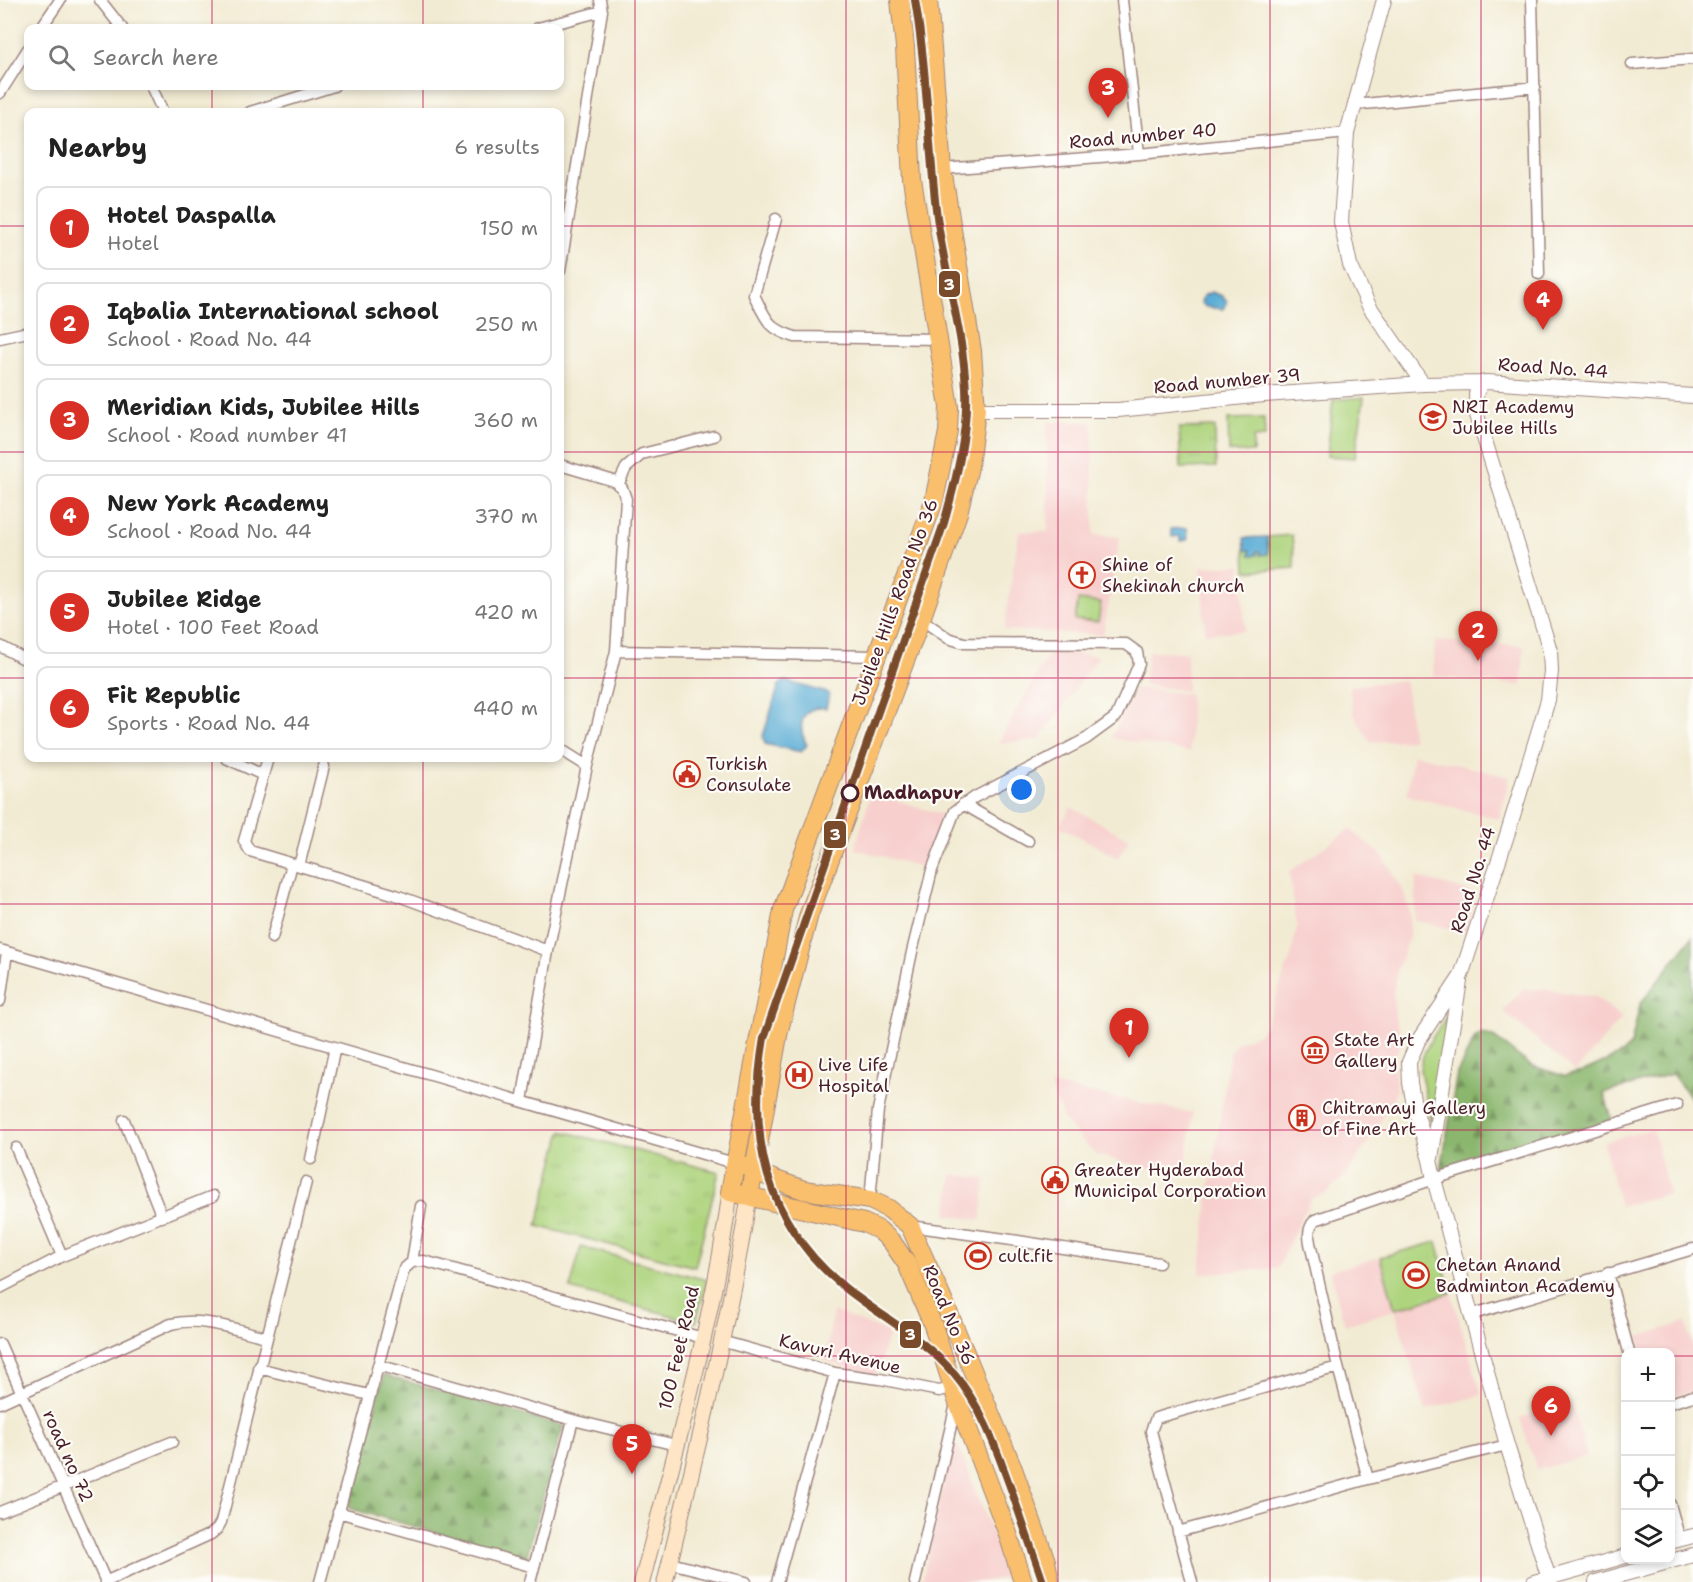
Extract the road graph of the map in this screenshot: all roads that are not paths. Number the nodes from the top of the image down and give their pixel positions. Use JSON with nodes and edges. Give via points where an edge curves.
{"nodes":[{"id":1,"x":60,"y":0,"type":"edge"},
{"id":2,"x":100,"y":0,"type":"edge"},
{"id":3,"x":900,"y":0,"type":"edge"},
{"id":4,"x":928,"y":0,"type":"edge"},
{"id":5,"x":1122,"y":0,"type":"edge"},
{"id":6,"x":1384,"y":0,"type":"edge"},
{"id":7,"x":1532,"y":0,"type":"edge"},
{"id":8,"x":601,"y":6,"type":"edge"},
{"id":9,"x":44,"y":24,"type":"edge"},
{"id":10,"x":119,"y":24,"type":"edge"},
{"id":11,"x":549,"y":24,"type":"edge"},
{"id":12,"x":24,"y":55,"type":"edge"},
{"id":13,"x":1693,"y":59,"type":"edge"},
{"id":14,"x":1632,"y":64,"type":"dead end"},
{"id":15,"x":1534,"y":87,"type":"junction"},
{"id":16,"x":153,"y":90,"type":"edge"},
{"id":17,"x":321,"y":90,"type":"edge"},
{"id":18,"x":0,"y":93,"type":"edge"},
{"id":19,"x":1354,"y":105,"type":"junction"},
{"id":20,"x":161,"y":108,"type":"edge"},
{"id":21,"x":263,"y":108,"type":"edge"},
{"id":22,"x":1347,"y":133,"type":"junction"},
{"id":23,"x":1139,"y":154,"type":"junction"},
{"id":24,"x":942,"y":169,"type":"junction"},
{"id":25,"x":776,"y":219,"type":"dead end"},
{"id":26,"x":564,"y":245,"type":"edge"},
{"id":27,"x":1539,"y":274,"type":"dead end"},
{"id":28,"x":966,"y":311,"type":"junction"},
{"id":29,"x":934,"y":313,"type":"junction"},
{"id":30,"x":24,"y":333,"type":"edge"},
{"id":31,"x":0,"y":338,"type":"edge"},
{"id":32,"x":939,"y":339,"type":"junction"},
{"id":33,"x":1481,"y":383,"type":"junction"},
{"id":34,"x":1423,"y":384,"type":"junction"},
{"id":35,"x":1693,"y":396,"type":"edge"},
{"id":36,"x":976,"y":410,"type":"junction"},
{"id":37,"x":714,"y":436,"type":"dead end"},
{"id":38,"x":564,"y":466,"type":"edge"},
{"id":39,"x":618,"y":485,"type":"junction"},
{"id":40,"x":921,"y":619,"type":"junction"},
{"id":41,"x":0,"y":646,"type":"edge"},
{"id":42,"x":616,"y":651,"type":"junction"},
{"id":43,"x":876,"y":656,"type":"junction"},
{"id":44,"x":24,"y":659,"type":"edge"},
{"id":45,"x":564,"y":752,"type":"edge"},
{"id":46,"x":235,"y":762,"type":"edge"},
{"id":47,"x":267,"y":762,"type":"edge"},
{"id":48,"x":324,"y":766,"type":"dead end"},
{"id":49,"x":587,"y":766,"type":"junction"},
{"id":50,"x":263,"y":775,"type":"junction"},
{"id":51,"x":963,"y":804,"type":"junction"},
{"id":52,"x":1028,"y":841,"type":"dead end"},
{"id":53,"x":295,"y":865,"type":"junction"},
{"id":54,"x":272,"y":938,"type":"dead end"},
{"id":55,"x":4,"y":951,"type":"edge"},
{"id":56,"x":548,"y":951,"type":"junction"},
{"id":57,"x":1461,"y":976,"type":"junction"},
{"id":58,"x":0,"y":1001,"type":"edge"},
{"id":59,"x":335,"y":1047,"type":"junction"},
{"id":60,"x":522,"y":1101,"type":"junction"},
{"id":61,"x":1677,"y":1105,"type":"dead end"},
{"id":62,"x":124,"y":1120,"type":"dead end"},
{"id":63,"x":16,"y":1148,"type":"dead end"},
{"id":64,"x":311,"y":1159,"type":"dead end"},
{"id":65,"x":1431,"y":1160,"type":"junction"},
{"id":66,"x":734,"y":1163,"type":"junction"},
{"id":67,"x":753,"y":1169,"type":"junction"},
{"id":68,"x":1434,"y":1179,"type":"junction"},
{"id":69,"x":306,"y":1182,"type":"dead end"},
{"id":70,"x":730,"y":1192,"type":"junction"},
{"id":71,"x":213,"y":1196,"type":"dead end"},
{"id":72,"x":749,"y":1197,"type":"junction"},
{"id":73,"x":870,"y":1200,"type":"junction"},
{"id":74,"x":421,"y":1206,"type":"dead end"},
{"id":75,"x":162,"y":1217,"type":"junction"},
{"id":76,"x":910,"y":1226,"type":"junction"},
{"id":77,"x":1693,"y":1249,"type":"edge"},
{"id":78,"x":62,"y":1256,"type":"junction"},
{"id":79,"x":412,"y":1262,"type":"junction"},
{"id":80,"x":1160,"y":1263,"type":"dead end"},
{"id":81,"x":1608,"y":1273,"type":"junction"},
{"id":82,"x":0,"y":1288,"type":"edge"},
{"id":83,"x":1470,"y":1315,"type":"junction"},
{"id":84,"x":266,"y":1337,"type":"junction"},
{"id":85,"x":703,"y":1338,"type":"junction"},
{"id":86,"x":721,"y":1341,"type":"junction"},
{"id":87,"x":0,"y":1344,"type":"edge"},
{"id":88,"x":1628,"y":1348,"type":"edge"},
{"id":89,"x":378,"y":1365,"type":"junction"},
{"id":90,"x":1338,"y":1367,"type":"junction"},
{"id":91,"x":258,"y":1368,"type":"junction"},
{"id":92,"x":835,"y":1373,"type":"junction"},
{"id":93,"x":22,"y":1394,"type":"junction"},
{"id":94,"x":955,"y":1394,"type":"junction"},
{"id":95,"x":369,"y":1395,"type":"junction"},
{"id":96,"x":1693,"y":1396,"type":"edge"},
{"id":97,"x":1674,"y":1402,"type":"edge"},
{"id":98,"x":0,"y":1404,"type":"edge"},
{"id":99,"x":573,"y":1420,"type":"junction"},
{"id":100,"x":172,"y":1442,"type":"dead end"},
{"id":101,"x":676,"y":1445,"type":"junction"},
{"id":102,"x":1507,"y":1445,"type":"junction"},
{"id":103,"x":1368,"y":1479,"type":"junction"},
{"id":104,"x":63,"y":1486,"type":"junction"},
{"id":105,"x":1673,"y":1510,"type":"edge"},
{"id":106,"x":0,"y":1512,"type":"edge"},
{"id":107,"x":338,"y":1512,"type":"junction"},
{"id":108,"x":1035,"y":1527,"type":"junction"},
{"id":109,"x":1178,"y":1532,"type":"junction"},
{"id":110,"x":1008,"y":1533,"type":"junction"},
{"id":111,"x":1681,"y":1539,"type":"edge"},
{"id":112,"x":1693,"y":1555,"type":"edge"},
{"id":113,"x":1621,"y":1558,"type":"edge"},
{"id":114,"x":670,"y":1563,"type":"junction"},
{"id":115,"x":534,"y":1567,"type":"junction"},
{"id":116,"x":1638,"y":1577,"type":"edge"},
{"id":117,"x":1549,"y":1580,"type":"edge"},
{"id":118,"x":105,"y":1582,"type":"edge"},
{"id":119,"x":320,"y":1582,"type":"edge"},
{"id":120,"x":530,"y":1582,"type":"edge"},
{"id":121,"x":642,"y":1582,"type":"edge"},
{"id":122,"x":665,"y":1582,"type":"edge"},
{"id":123,"x":746,"y":1582,"type":"edge"},
{"id":124,"x":777,"y":1582,"type":"edge"},
{"id":125,"x":915,"y":1582,"type":"edge"},
{"id":126,"x":1023,"y":1582,"type":"edge"},
{"id":127,"x":1050,"y":1582,"type":"edge"},
{"id":128,"x":1192,"y":1582,"type":"edge"},
{"id":129,"x":1534,"y":1582,"type":"edge"},
{"id":130,"x":1596,"y":1582,"type":"edge"}],
"edges":[{"from":1,"to":9,"type":"street"},
{"from":2,"to":10,"type":"street"},
{"from":3,"to":29,"type":"main road","name":"Jubilee Hills Road No 36","via":[[912,180]]},
{"from":4,"to":24,"type":"main road","name":"Jubilee Hills Road No 36"},
{"from":5,"to":23,"type":"street"},
{"from":6,"to":19,"type":"street"},
{"from":7,"to":15,"type":"street"},
{"from":8,"to":11,"type":"street"},
{"from":8,"to":26,"type":"street"},
{"from":12,"to":18,"type":"street"},
{"from":13,"to":14,"type":"street"},
{"from":15,"to":19,"type":"street"},
{"from":15,"to":27,"type":"street"},
{"from":16,"to":20,"type":"street"},
{"from":17,"to":21,"type":"street"},
{"from":19,"to":22,"type":"street"},
{"from":22,"to":23,"type":"street","name":"Road number 40"},
{"from":22,"to":34,"type":"street","via":[[1341,222],[1350,265],[1369,306]]},
{"from":23,"to":24,"type":"street","name":"Road number 40"},
{"from":24,"to":28,"type":"main road","name":"Jubilee Hills Road No 36"},
{"from":25,"to":32,"type":"street","via":[[754,295],[768,322],[780,333],[795,337]]},
{"from":28,"to":29,"type":"main road"},
{"from":28,"to":36,"type":"main road","name":"Jubilee Hills Road No 36"},
{"from":29,"to":32,"type":"main road","name":"Jubilee Hills Road No 36"},
{"from":30,"to":31,"type":"street"},
{"from":32,"to":43,"type":"main road","name":"Jubilee Hills Road No 36","via":[[949,407],[943,466],[934,501]]},
{"from":33,"to":34,"type":"street","name":"Road number 39"},
{"from":33,"to":35,"type":"street","name":"Road No. 44"},
{"from":33,"to":57,"type":"street","name":"Road No. 44","via":[[1476,394],[1477,415],[1546,637],[1551,671],[1548,700]]},
{"from":34,"to":36,"type":"street","name":"Road number 39","via":[[1118,410]]},
{"from":36,"to":40,"type":"main road","name":"Jubilee Hills Road No 36","via":[[958,513]]},
{"from":37,"to":39,"type":"street","via":[[642,454],[626,468]]},
{"from":38,"to":39,"type":"street"},
{"from":39,"to":42,"type":"street","via":[[626,499]]},
{"from":40,"to":51,"type":"street","via":[[948,638],[964,643],[1126,644],[1139,656],[1116,717],[1086,739]]},
{"from":40,"to":67,"type":"main road","name":"Jubilee Hills Road No 36","via":[[809,914],[779,1030]]},
{"from":41,"to":44,"type":"street"},
{"from":42,"to":43,"type":"street"},
{"from":42,"to":49,"type":"street"},
{"from":43,"to":66,"type":"main road","name":"Jubilee Hills Road No 36","via":[[783,910]]},
{"from":45,"to":49,"type":"street"},
{"from":46,"to":50,"type":"street"},
{"from":47,"to":50,"type":"street"},
{"from":48,"to":53,"type":"street"},
{"from":49,"to":56,"type":"street"},
{"from":50,"to":53,"type":"street","via":[[244,841],[250,851]]},
{"from":51,"to":52,"type":"street"},
{"from":51,"to":73,"type":"street","via":[[955,811],[932,870],[878,1110]]},
{"from":53,"to":54,"type":"street"},
{"from":53,"to":56,"type":"street","via":[[396,895]]},
{"from":55,"to":58,"type":"street"},
{"from":55,"to":59,"type":"street"},
{"from":56,"to":60,"type":"street"},
{"from":57,"to":65,"type":"street"},
{"from":57,"to":65,"type":"street","name":"Road No. 44","via":[[1418,1041],[1409,1062],[1414,1105]]},
{"from":59,"to":60,"type":"street"},
{"from":59,"to":64,"type":"street"},
{"from":60,"to":66,"type":"street"},
{"from":61,"to":68,"type":"street"},
{"from":62,"to":75,"type":"street"},
{"from":63,"to":78,"type":"street"},
{"from":65,"to":68,"type":"street","name":"Road No. 44"},
{"from":66,"to":67,"type":"main road","name":"Road No 36"},
{"from":66,"to":70,"type":"main road","name":"Jubilee Hills Road No 36"},
{"from":67,"to":72,"type":"main road","name":"Jubilee Hills Road No 36"},
{"from":67,"to":73,"type":"main road","name":"Road No 36","via":[[804,1190]]},
{"from":68,"to":83,"type":"street","name":"Road No. 44"},
{"from":68,"to":90,"type":"street","via":[[1315,1220],[1310,1226],[1311,1252]]},
{"from":69,"to":84,"type":"street"},
{"from":70,"to":72,"type":"main road","name":"Road No 36"},
{"from":70,"to":85,"type":"main road","name":"100 Feet Road"},
{"from":71,"to":75,"type":"street"},
{"from":72,"to":86,"type":"main road"},
{"from":72,"to":94,"type":"main road","name":"Road No 36","via":[[864,1223],[892,1242],[907,1264],[933,1325]]},
{"from":73,"to":76,"type":"main road","name":"Road No 36"},
{"from":74,"to":79,"type":"street"},
{"from":75,"to":78,"type":"street"},
{"from":76,"to":80,"type":"street"},
{"from":76,"to":108,"type":"main road","name":"Road No 36"},
{"from":77,"to":81,"type":"street"},
{"from":78,"to":82,"type":"street"},
{"from":79,"to":85,"type":"street","via":[[424,1261]]},
{"from":79,"to":89,"type":"street","via":[[404,1269]]},
{"from":81,"to":83,"type":"street"},
{"from":81,"to":88,"type":"street"},
{"from":83,"to":102,"type":"street","name":"Road No. 44"},
{"from":84,"to":91,"type":"street"},
{"from":84,"to":93,"type":"street","via":[[183,1321]]},
{"from":85,"to":101,"type":"main road","name":"100 Feet Road"},
{"from":86,"to":92,"type":"street","name":"Kavuri Avenue"},
{"from":86,"to":114,"type":"main road"},
{"from":87,"to":93,"type":"street","name":"road no 72"},
{"from":89,"to":95,"type":"street"},
{"from":89,"to":99,"type":"street"},
{"from":90,"to":103,"type":"street"},
{"from":90,"to":109,"type":"street","via":[[1156,1418],[1150,1431]]},
{"from":91,"to":95,"type":"street"},
{"from":91,"to":118,"type":"street","via":[[218,1529]]},
{"from":92,"to":94,"type":"street","name":"Kavuri Avenue"},
{"from":92,"to":124,"type":"street"},
{"from":93,"to":98,"type":"street"},
{"from":93,"to":104,"type":"street","name":"road no 72"},
{"from":94,"to":110,"type":"main road","name":"Road No 36"},
{"from":94,"to":125,"type":"street"},
{"from":95,"to":107,"type":"street"},
{"from":96,"to":97,"type":"street"},
{"from":99,"to":101,"type":"street"},
{"from":99,"to":115,"type":"street"},
{"from":100,"to":104,"type":"street"},
{"from":101,"to":121,"type":"main road","name":"100 Feet Road"},
{"from":102,"to":103,"type":"street"},
{"from":102,"to":117,"type":"street","name":"Road No. 44"},
{"from":103,"to":109,"type":"street"},
{"from":104,"to":106,"type":"street"},
{"from":104,"to":118,"type":"street","name":"road no 72"},
{"from":105,"to":111,"type":"street"},
{"from":107,"to":115,"type":"street"},
{"from":107,"to":119,"type":"street"},
{"from":108,"to":110,"type":"main road"},
{"from":108,"to":127,"type":"main road","name":"Road No 36"},
{"from":109,"to":128,"type":"street"},
{"from":110,"to":126,"type":"main road","name":"Road No 36"},
{"from":112,"to":116,"type":"street"},
{"from":113,"to":117,"type":"street"},
{"from":114,"to":122,"type":"main road"},
{"from":114,"to":123,"type":"street"},
{"from":115,"to":120,"type":"street"},
{"from":116,"to":130,"type":"street"},
{"from":117,"to":129,"type":"street"}]}
